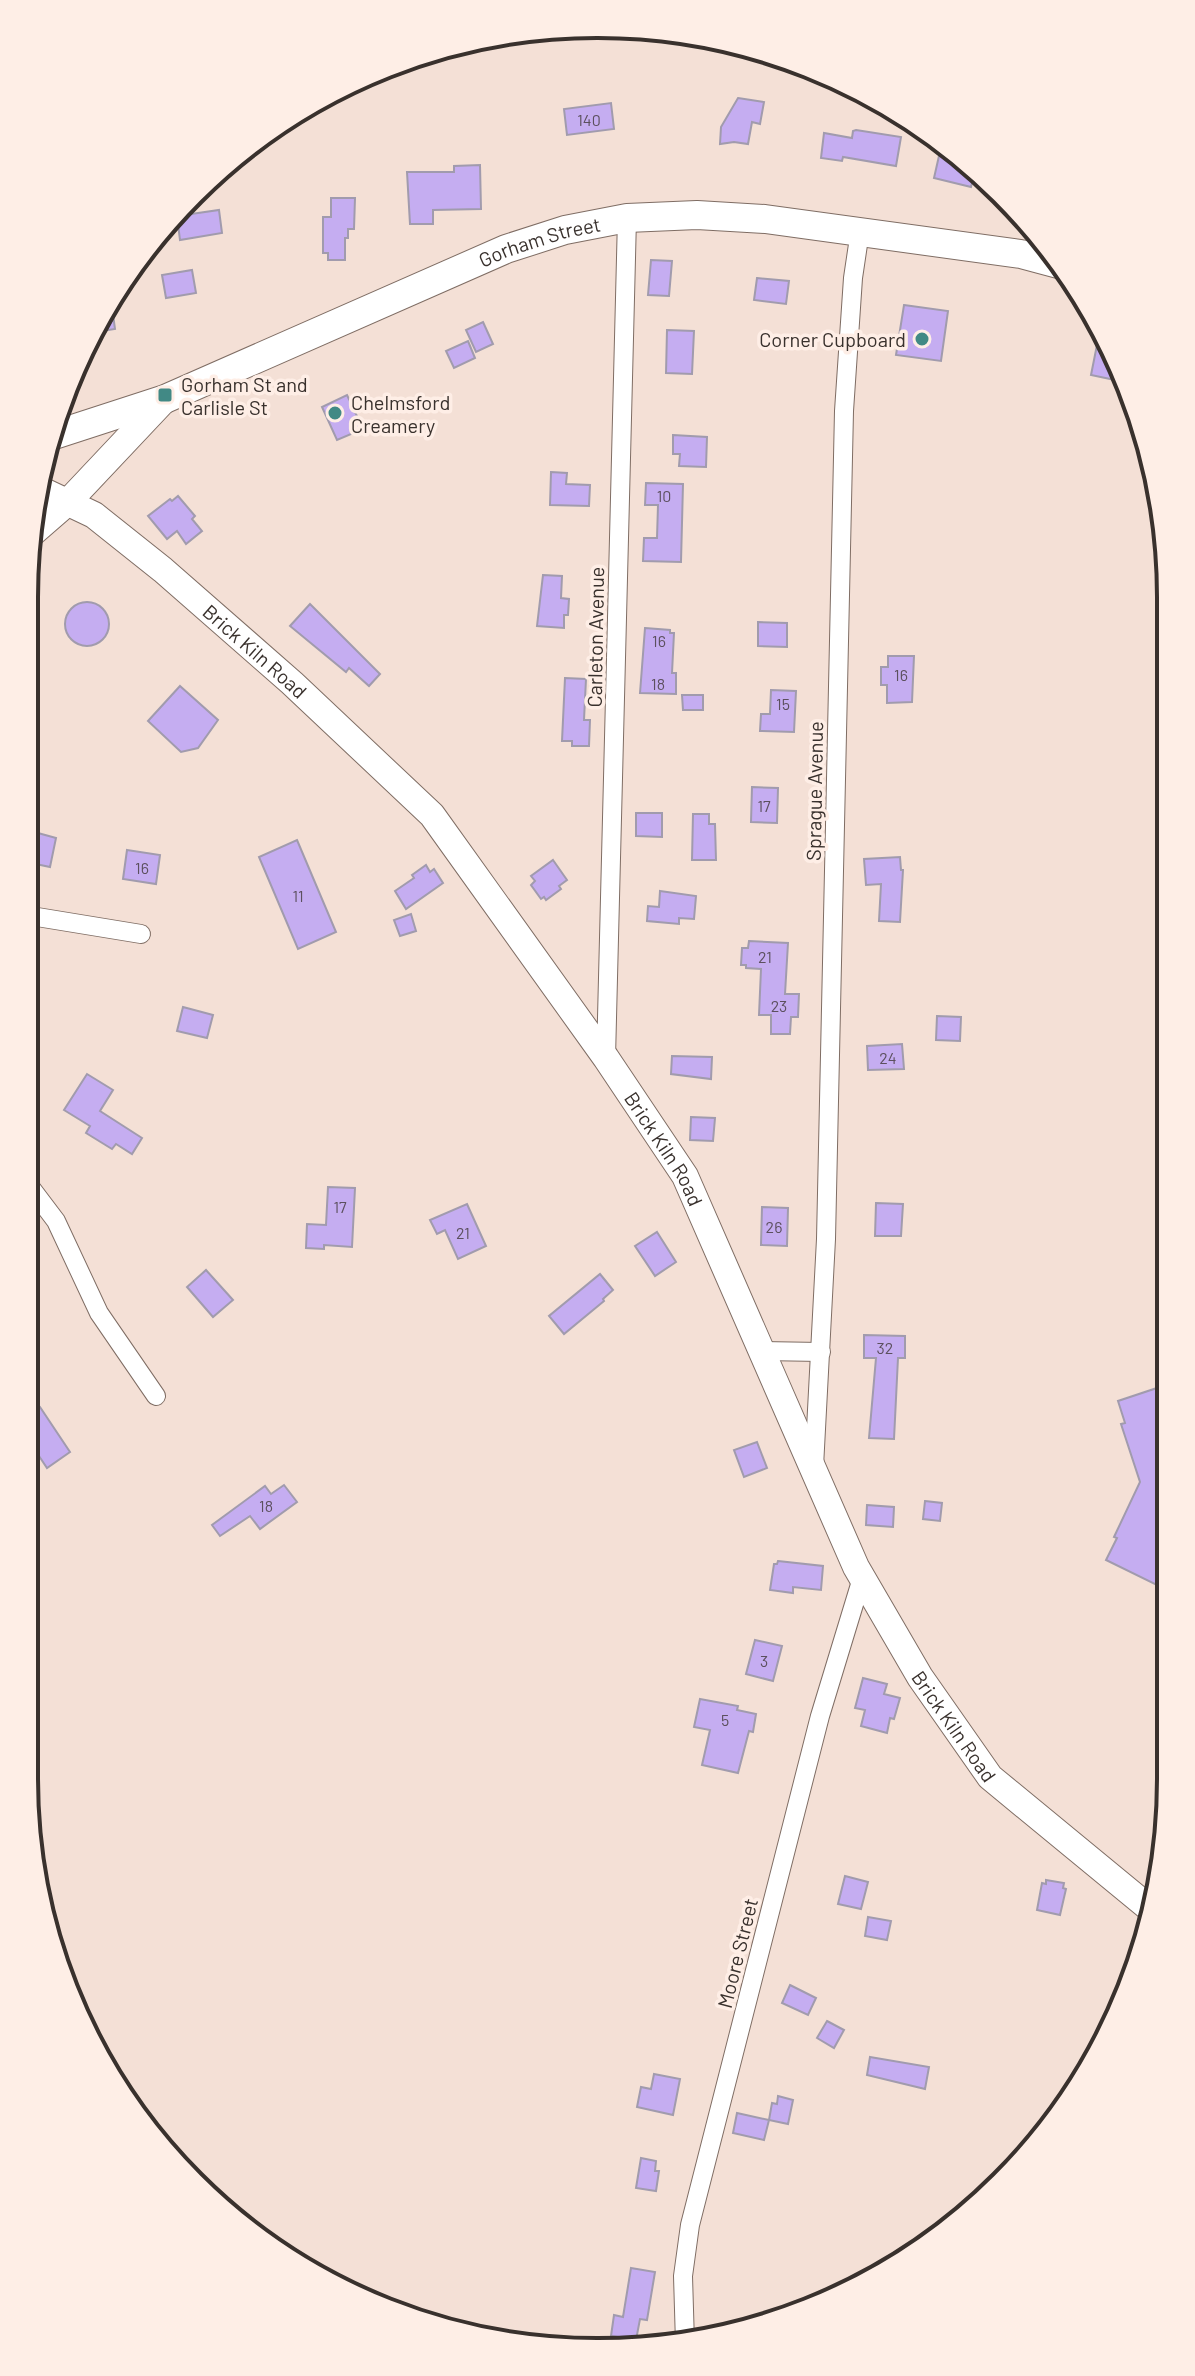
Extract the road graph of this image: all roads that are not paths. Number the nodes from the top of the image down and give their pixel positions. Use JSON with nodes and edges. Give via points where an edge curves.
{"nodes":[{"id":1,"x":627,"y":218,"type":"junction"},
{"id":2,"x":860,"y":231,"type":"junction"},
{"id":3,"x":1043,"y":260,"type":"edge"},
{"id":4,"x":165,"y":399,"type":"junction"},
{"id":5,"x":64,"y":432,"type":"edge"},
{"id":6,"x":48,"y":494,"type":"edge"},
{"id":7,"x":67,"y":503,"type":"junction"},
{"id":8,"x":43,"y":524,"type":"edge"},
{"id":9,"x":38,"y":917,"type":"edge"},
{"id":10,"x":141,"y":934,"type":"dead end"},
{"id":11,"x":606,"y":1058,"type":"junction"},
{"id":12,"x":38,"y":1197,"type":"edge"},
{"id":13,"x":761,"y":1351,"type":"junction"},
{"id":14,"x":821,"y":1352,"type":"junction"},
{"id":15,"x":156,"y":1396,"type":"dead end"},
{"id":16,"x":813,"y":1474,"type":"junction"},
{"id":17,"x":862,"y":1578,"type":"junction"},
{"id":18,"x":1143,"y":1903,"type":"edge"},
{"id":19,"x":685,"y":2331,"type":"edge"}],
"edges":[{"from":1,"to":2,"type":"main road","name":"Gorham Street","via":[[697,215]]},
{"from":1,"to":4,"type":"main road","name":"Gorham Street","via":[[506,249]]},
{"from":1,"to":11,"type":"street","name":"Carleton Avenue"},
{"from":2,"to":3,"type":"main road","name":"Gorham Street"},
{"from":2,"to":14,"type":"street","name":"Sprague Avenue","via":[[844,411]]},
{"from":4,"to":5,"type":"main road","name":"Gorham Street"},
{"from":4,"to":7,"type":"street"},
{"from":6,"to":7,"type":"street","name":"Brick Kiln Road"},
{"from":7,"to":8,"type":"street"},
{"from":7,"to":11,"type":"street","name":"Brick Kiln Road","via":[[94,515],[163,570],[432,815]]},
{"from":9,"to":10,"type":"street"},
{"from":11,"to":13,"type":"street","name":"Brick Kiln Road","via":[[685,1176]]},
{"from":12,"to":15,"type":"street","via":[[56,1221],[99,1313]]},
{"from":13,"to":14,"type":"street"},
{"from":13,"to":16,"type":"street","name":"Brick Kiln Road"},
{"from":14,"to":16,"type":"street","name":"Sprague Avenue"},
{"from":16,"to":17,"type":"street","name":"Brick Kiln Road"},
{"from":17,"to":18,"type":"street","name":"Brick Kiln Road","via":[[920,1677],[990,1777]]},
{"from":17,"to":19,"type":"street","name":"Moore Street","via":[[820,1716],[690,2225],[683,2276]]}]}
